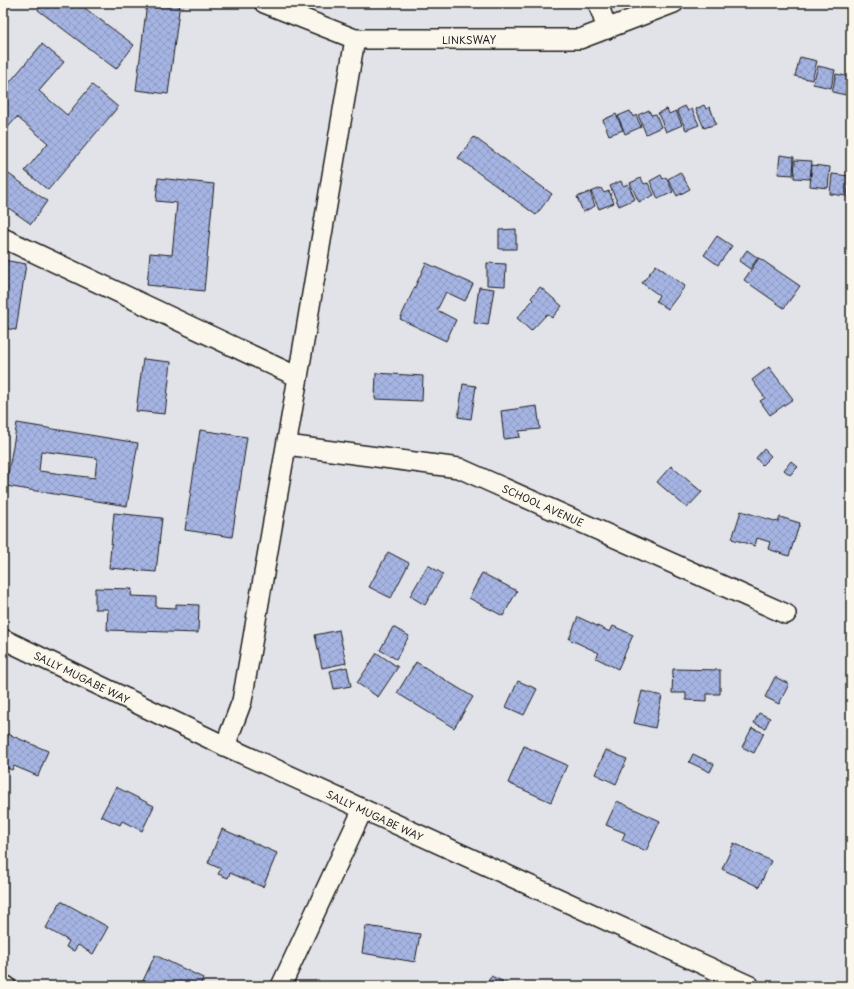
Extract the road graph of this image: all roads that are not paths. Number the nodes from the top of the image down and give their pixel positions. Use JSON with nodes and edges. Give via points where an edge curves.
{"nodes":[{"id":1,"x":264,"y":3,"type":"edge"},
{"id":2,"x":598,"y":3,"type":"edge"},
{"id":3,"x":674,"y":3,"type":"edge"},
{"id":4,"x":607,"y":29,"type":"junction"},
{"id":5,"x":355,"y":39,"type":"junction"},
{"id":6,"x":3,"y":238,"type":"edge"},
{"id":7,"x":298,"y":377,"type":"junction"},
{"id":8,"x":287,"y":445,"type":"junction"},
{"id":9,"x":786,"y":614,"type":"dead end"},
{"id":10,"x":3,"y":639,"type":"edge"},
{"id":11,"x":225,"y":746,"type":"junction"},
{"id":12,"x":363,"y":809,"type":"junction"},
{"id":13,"x":281,"y":986,"type":"edge"},
{"id":14,"x":750,"y":986,"type":"edge"}],
"edges":[{"from":1,"to":5,"type":"street","name":"LINKSWAY"},
{"from":2,"to":4,"type":"street"},
{"from":3,"to":4,"type":"street","name":"LINKSWAY"},
{"from":4,"to":5,"type":"street","name":"LINKSWAY","via":[[580,40]]},
{"from":5,"to":7,"type":"street"},
{"from":6,"to":7,"type":"street"},
{"from":7,"to":8,"type":"street"},
{"from":8,"to":9,"type":"street","name":"SCHOOL AVENUE","via":[[459,468]]},
{"from":8,"to":11,"type":"street","via":[[242,701]]},
{"from":10,"to":11,"type":"street","name":"SALLY MUGABE WAY"},
{"from":11,"to":12,"type":"street","name":"SALLY MUGABE WAY"},
{"from":12,"to":13,"type":"street"},
{"from":12,"to":14,"type":"street","name":"SALLY MUGABE WAY"}]}
